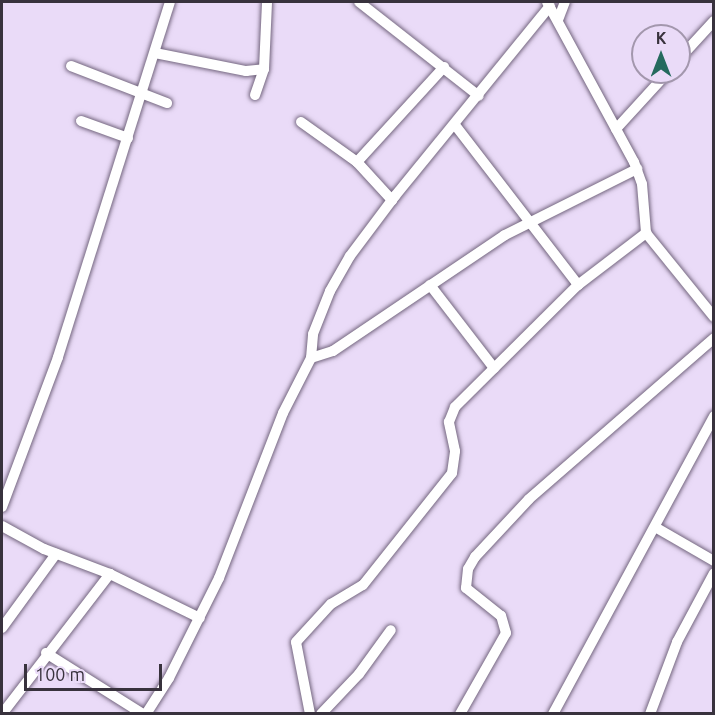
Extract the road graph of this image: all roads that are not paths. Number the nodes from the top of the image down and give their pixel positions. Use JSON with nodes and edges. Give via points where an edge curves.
{"nodes":[{"id":1,"x":171,"y":2,"type":"edge"},
{"id":2,"x":267,"y":2,"type":"edge"},
{"id":3,"x":359,"y":2,"type":"edge"},
{"id":4,"x":565,"y":2,"type":"edge"},
{"id":5,"x":548,"y":4,"type":"edge"},
{"id":6,"x":378,"y":6,"type":"edge"},
{"id":7,"x":558,"y":20,"type":"junction"},
{"id":8,"x":714,"y":21,"type":"edge"},
{"id":9,"x":691,"y":46,"type":"edge"},
{"id":10,"x":155,"y":53,"type":"junction"},
{"id":11,"x":70,"y":66,"type":"dead end"},
{"id":12,"x":444,"y":67,"type":"junction"},
{"id":13,"x":264,"y":69,"type":"junction"},
{"id":14,"x":657,"y":84,"type":"edge"},
{"id":15,"x":142,"y":94,"type":"junction"},
{"id":16,"x":255,"y":95,"type":"dead end"},
{"id":17,"x":479,"y":96,"type":"junction"},
{"id":18,"x":167,"y":103,"type":"dead end"},
{"id":19,"x":81,"y":121,"type":"dead end"},
{"id":20,"x":302,"y":122,"type":"dead end"},
{"id":21,"x":455,"y":125,"type":"junction"},
{"id":22,"x":616,"y":129,"type":"junction"},
{"id":23,"x":128,"y":138,"type":"junction"},
{"id":24,"x":357,"y":162,"type":"junction"},
{"id":25,"x":637,"y":169,"type":"junction"},
{"id":26,"x":392,"y":200,"type":"junction"},
{"id":27,"x":531,"y":221,"type":"junction"},
{"id":28,"x":646,"y":233,"type":"junction"},
{"id":29,"x":430,"y":285,"type":"junction"},
{"id":30,"x":579,"y":285,"type":"junction"},
{"id":31,"x":714,"y":317,"type":"edge"},
{"id":32,"x":714,"y":339,"type":"edge"},
{"id":33,"x":311,"y":358,"type":"junction"},
{"id":34,"x":494,"y":368,"type":"junction"},
{"id":35,"x":714,"y":416,"type":"edge"},
{"id":36,"x":2,"y":507,"type":"edge"},
{"id":37,"x":2,"y":526,"type":"edge"},
{"id":38,"x":655,"y":527,"type":"junction"},
{"id":39,"x":56,"y":554,"type":"junction"},
{"id":40,"x":714,"y":561,"type":"edge"},
{"id":41,"x":110,"y":574,"type":"junction"},
{"id":42,"x":712,"y":579,"type":"edge"},
{"id":43,"x":200,"y":618,"type":"junction"},
{"id":44,"x":2,"y":628,"type":"edge"},
{"id":45,"x":391,"y":630,"type":"dead end"},
{"id":46,"x":46,"y":653,"type":"junction"},
{"id":47,"x":3,"y":708,"type":"edge"},
{"id":48,"x":144,"y":714,"type":"edge"},
{"id":49,"x":310,"y":714,"type":"edge"},
{"id":50,"x":321,"y":714,"type":"edge"},
{"id":51,"x":460,"y":714,"type":"edge"},
{"id":52,"x":554,"y":714,"type":"edge"},
{"id":53,"x":650,"y":714,"type":"edge"}],
"edges":[{"from":1,"to":10,"type":"street"},
{"from":2,"to":13,"type":"street"},
{"from":3,"to":6,"type":"street"},
{"from":4,"to":7,"type":"street"},
{"from":5,"to":7,"type":"street"},
{"from":5,"to":17,"type":"street"},
{"from":6,"to":12,"type":"street"},
{"from":7,"to":22,"type":"street"},
{"from":8,"to":9,"type":"street"},
{"from":10,"to":13,"type":"street","via":[[246,71]]},
{"from":10,"to":15,"type":"street"},
{"from":11,"to":15,"type":"street"},
{"from":12,"to":17,"type":"street"},
{"from":12,"to":24,"type":"street"},
{"from":13,"to":16,"type":"street"},
{"from":14,"to":22,"type":"street"},
{"from":15,"to":18,"type":"street"},
{"from":15,"to":23,"type":"street"},
{"from":17,"to":21,"type":"street"},
{"from":19,"to":23,"type":"street"},
{"from":20,"to":24,"type":"street"},
{"from":21,"to":26,"type":"street"},
{"from":21,"to":27,"type":"street"},
{"from":22,"to":25,"type":"street"},
{"from":23,"to":36,"type":"street","via":[[58,357]]},
{"from":24,"to":26,"type":"street"},
{"from":25,"to":27,"type":"street"},
{"from":25,"to":28,"type":"street"},
{"from":26,"to":33,"type":"street","via":[[350,256],[330,291],[313,334]]},
{"from":27,"to":29,"type":"street"},
{"from":27,"to":30,"type":"street"},
{"from":28,"to":30,"type":"street"},
{"from":28,"to":31,"type":"street"},
{"from":29,"to":33,"type":"street","via":[[333,351]]},
{"from":29,"to":34,"type":"street"},
{"from":30,"to":34,"type":"street"},
{"from":32,"to":51,"type":"street","via":[[529,499],[475,557],[468,569],[466,588],[501,615],[506,633]]},
{"from":33,"to":43,"type":"street","via":[[283,413]]},
{"from":34,"to":49,"type":"street","via":[[452,414],[452,473],[363,585],[332,604],[296,642]]},
{"from":35,"to":38,"type":"street"},
{"from":37,"to":39,"type":"street"},
{"from":38,"to":40,"type":"street"},
{"from":38,"to":52,"type":"street"},
{"from":39,"to":41,"type":"street"},
{"from":39,"to":44,"type":"street"},
{"from":41,"to":43,"type":"street"},
{"from":41,"to":46,"type":"street"},
{"from":42,"to":53,"type":"street","via":[[677,642]]},
{"from":43,"to":48,"type":"street"},
{"from":45,"to":50,"type":"street","via":[[359,674]]},
{"from":46,"to":47,"type":"street"},
{"from":46,"to":48,"type":"street"}]}
